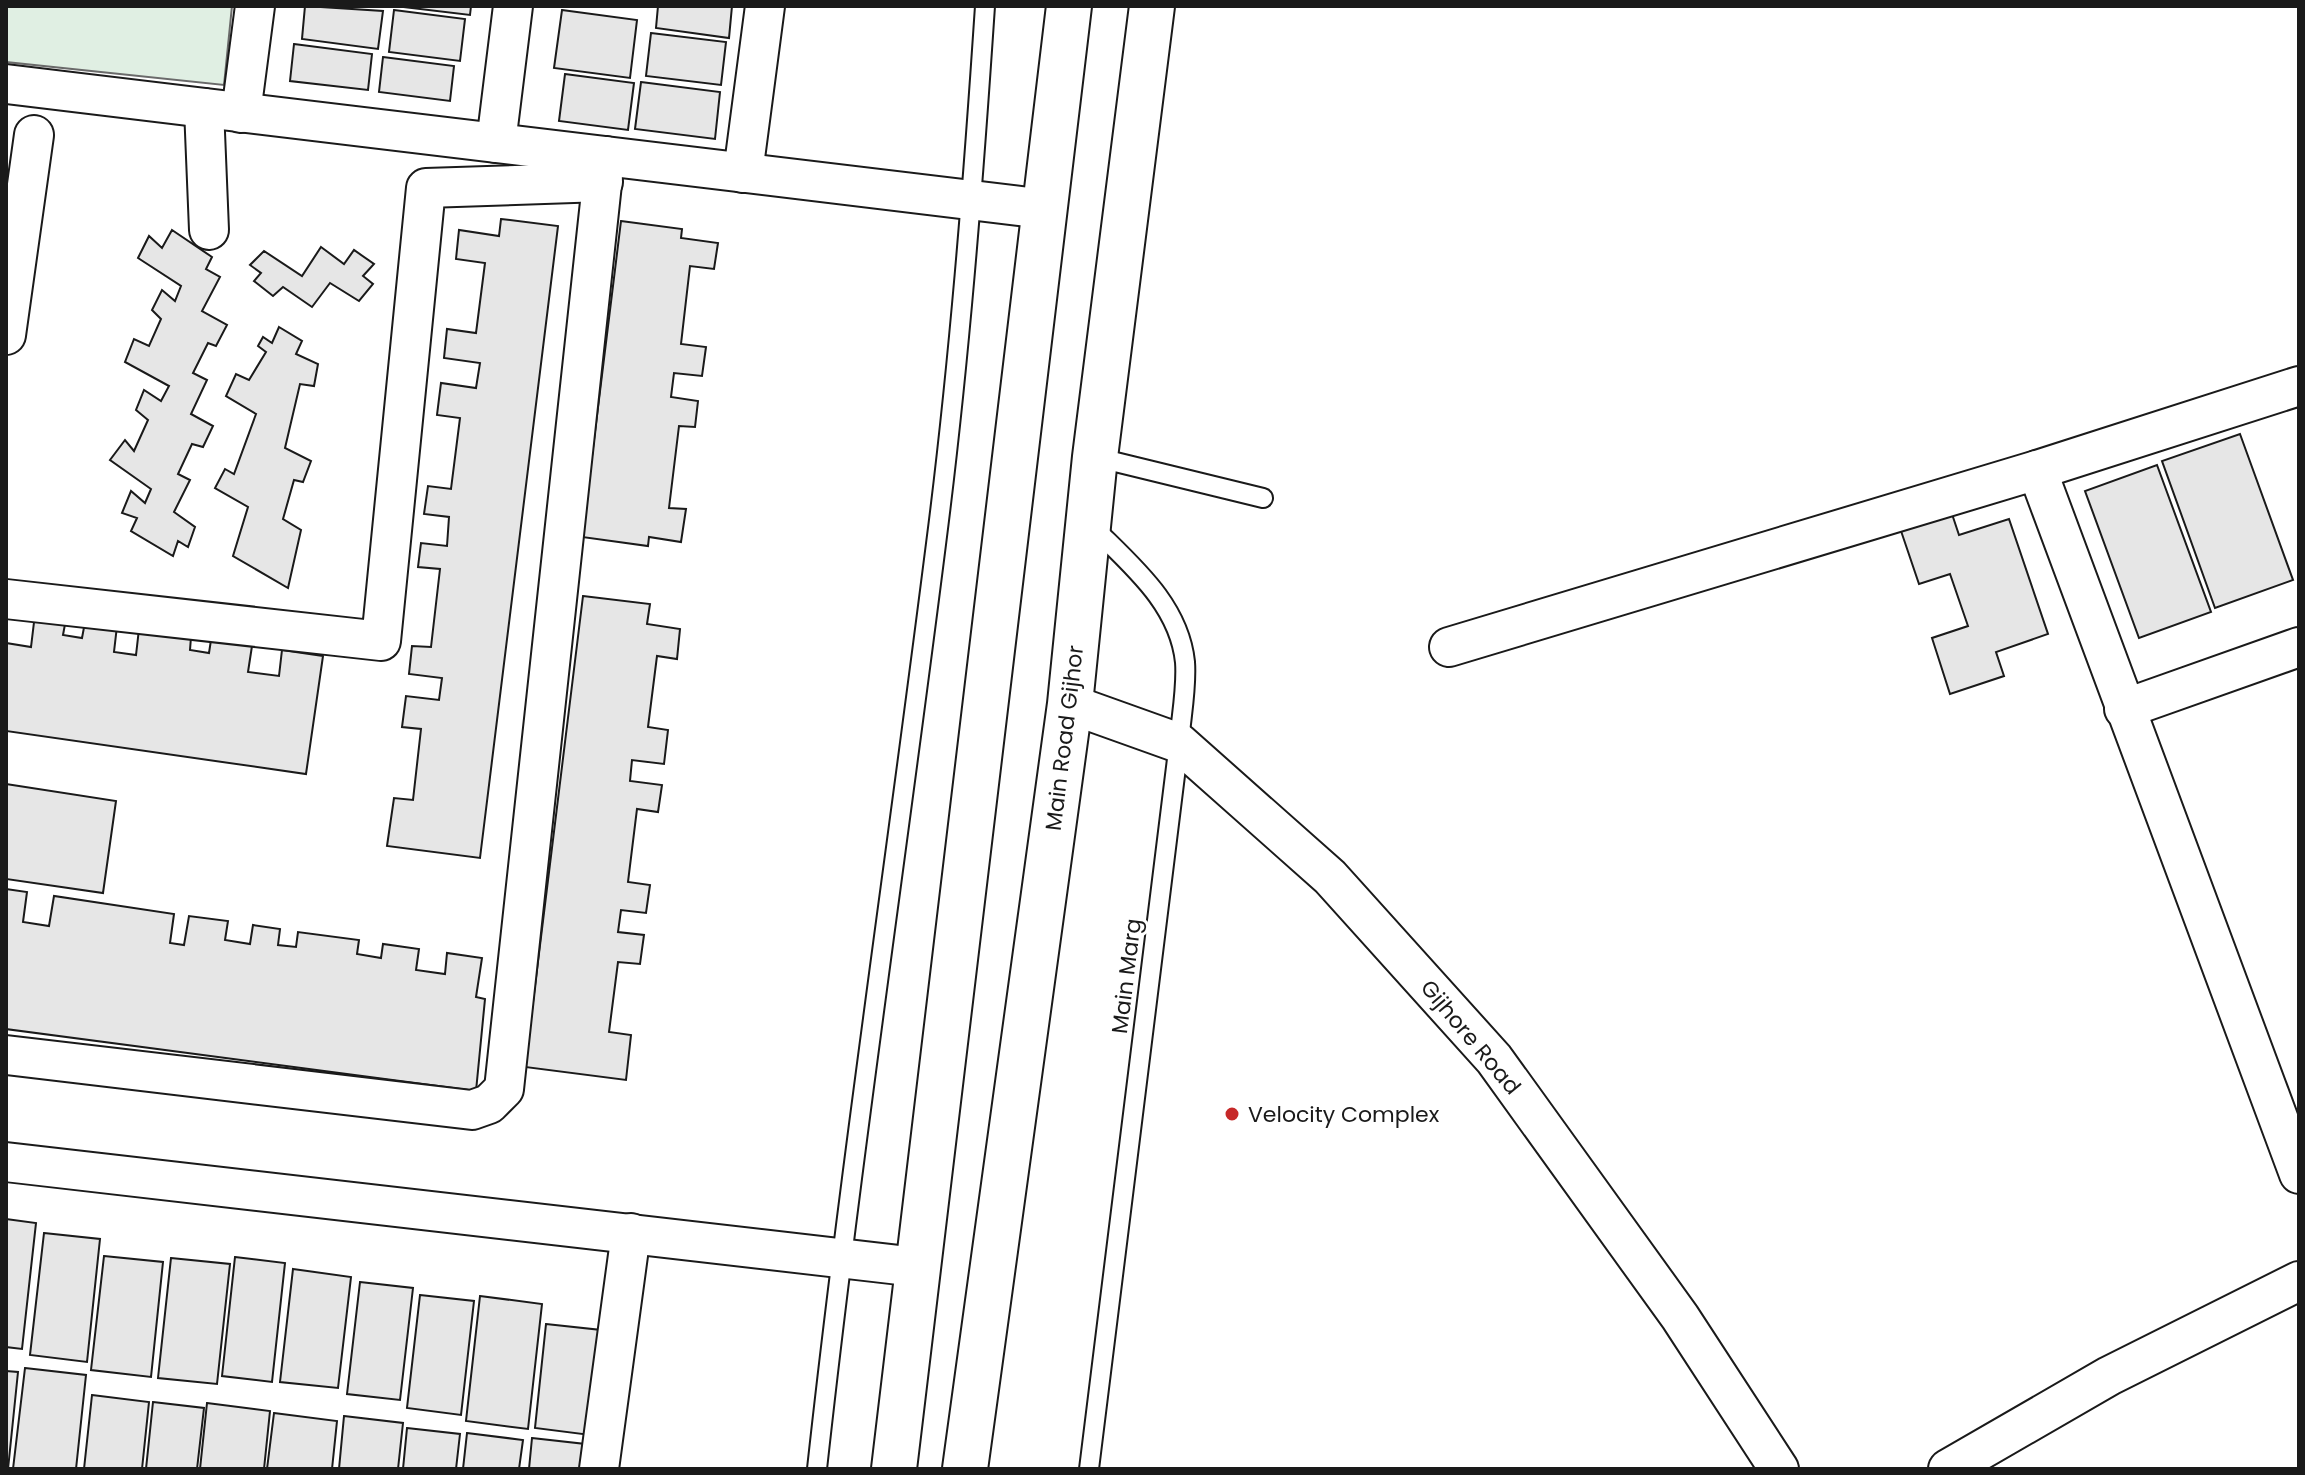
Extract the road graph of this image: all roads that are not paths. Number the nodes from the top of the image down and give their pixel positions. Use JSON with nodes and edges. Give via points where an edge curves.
{"nodes":[{"id":1,"x":255,"y":6,"type":"edge"},
{"id":2,"x":513,"y":6,"type":"edge"},
{"id":3,"x":765,"y":6,"type":"edge"},
{"id":4,"x":985,"y":6,"type":"edge"},
{"id":5,"x":1069,"y":6,"type":"edge"},
{"id":6,"x":1152,"y":6,"type":"edge"},
{"id":7,"x":6,"y":84,"type":"edge"},
{"id":8,"x":223,"y":110,"type":"junction"},
{"id":9,"x":34,"y":135,"type":"dead end"},
{"id":10,"x":496,"y":143,"type":"junction"},
{"id":11,"x":604,"y":169,"type":"junction"},
{"id":12,"x":743,"y":173,"type":"junction"},
{"id":13,"x":972,"y":200,"type":"junction"},
{"id":14,"x":1045,"y":209,"type":"junction"},
{"id":15,"x":209,"y":230,"type":"dead end"},
{"id":16,"x":6,"y":335,"type":"edge"},
{"id":17,"x":2298,"y":391,"type":"edge"},
{"id":18,"x":1095,"y":457,"type":"junction"},
{"id":19,"x":2037,"y":470,"type":"junction"},
{"id":20,"x":1263,"y":498,"type":"dead end"},
{"id":21,"x":1088,"y":522,"type":"junction"},
{"id":22,"x":6,"y":599,"type":"edge"},
{"id":23,"x":1449,"y":647,"type":"dead end"},
{"id":24,"x":2299,"y":647,"type":"edge"},
{"id":25,"x":1070,"y":704,"type":"junction"},
{"id":26,"x":2124,"y":709,"type":"junction"},
{"id":27,"x":1179,"y":743,"type":"junction"},
{"id":28,"x":6,"y":1055,"type":"edge"},
{"id":29,"x":6,"y":1162,"type":"edge"},
{"id":30,"x":2299,"y":1174,"type":"edge"},
{"id":31,"x":631,"y":1233,"type":"junction"},
{"id":32,"x":840,"y":1257,"type":"junction"},
{"id":33,"x":917,"y":1267,"type":"junction"},
{"id":34,"x":2299,"y":1281,"type":"edge"},
{"id":35,"x":599,"y":1469,"type":"edge"},
{"id":36,"x":817,"y":1469,"type":"edge"},
{"id":37,"x":894,"y":1469,"type":"edge"},
{"id":38,"x":965,"y":1469,"type":"edge"},
{"id":39,"x":1089,"y":1469,"type":"edge"},
{"id":40,"x":1779,"y":1469,"type":"edge"},
{"id":41,"x":1948,"y":1469,"type":"edge"}],
"edges":[{"from":1,"to":8,"type":"street"},
{"from":2,"to":10,"type":"street"},
{"from":3,"to":12,"type":"street"},
{"from":4,"to":13,"type":"lane"},
{"from":5,"to":14,"type":"street"},
{"from":6,"to":18,"type":"street","name":"Main Road Gijhor"},
{"from":7,"to":8,"type":"street"},
{"from":8,"to":10,"type":"street"},
{"from":8,"to":15,"type":"street"},
{"from":9,"to":16,"type":"street"},
{"from":10,"to":11,"type":"street"},
{"from":11,"to":12,"type":"street"},
{"from":11,"to":22,"type":"street","via":[[426,188],[381,641]]},
{"from":11,"to":28,"type":"street","via":[[504,1089],[489,1104],[472,1110]]},
{"from":12,"to":13,"type":"street"},
{"from":13,"to":14,"type":"street"},
{"from":13,"to":32,"type":"lane","via":[[937,541]]},
{"from":14,"to":33,"type":"street"},
{"from":17,"to":19,"type":"street"},
{"from":18,"to":20,"type":"lane"},
{"from":18,"to":21,"type":"street","name":"Main Road Gijhor"},
{"from":19,"to":23,"type":"street"},
{"from":19,"to":26,"type":"street"},
{"from":21,"to":25,"type":"street","name":"Main Road Gijhor"},
{"from":21,"to":27,"type":"lane","name":"Main Marg","via":[[1147,580],[1170,614],[1185,662]]},
{"from":24,"to":26,"type":"street"},
{"from":25,"to":27,"type":"street","name":"Gijhore Road"},
{"from":25,"to":38,"type":"street","name":"Main Road Gijhor"},
{"from":26,"to":30,"type":"street"},
{"from":27,"to":39,"type":"lane","name":"Main Marg"},
{"from":27,"to":40,"type":"street","name":"Gijhore Road","via":[[1330,877],[1494,1059],[1680,1317]]},
{"from":29,"to":31,"type":"street"},
{"from":31,"to":32,"type":"street"},
{"from":31,"to":35,"type":"street"},
{"from":32,"to":33,"type":"street"},
{"from":32,"to":36,"type":"lane"},
{"from":33,"to":37,"type":"street"},
{"from":34,"to":41,"type":"street","via":[[2109,1376]]}]}
